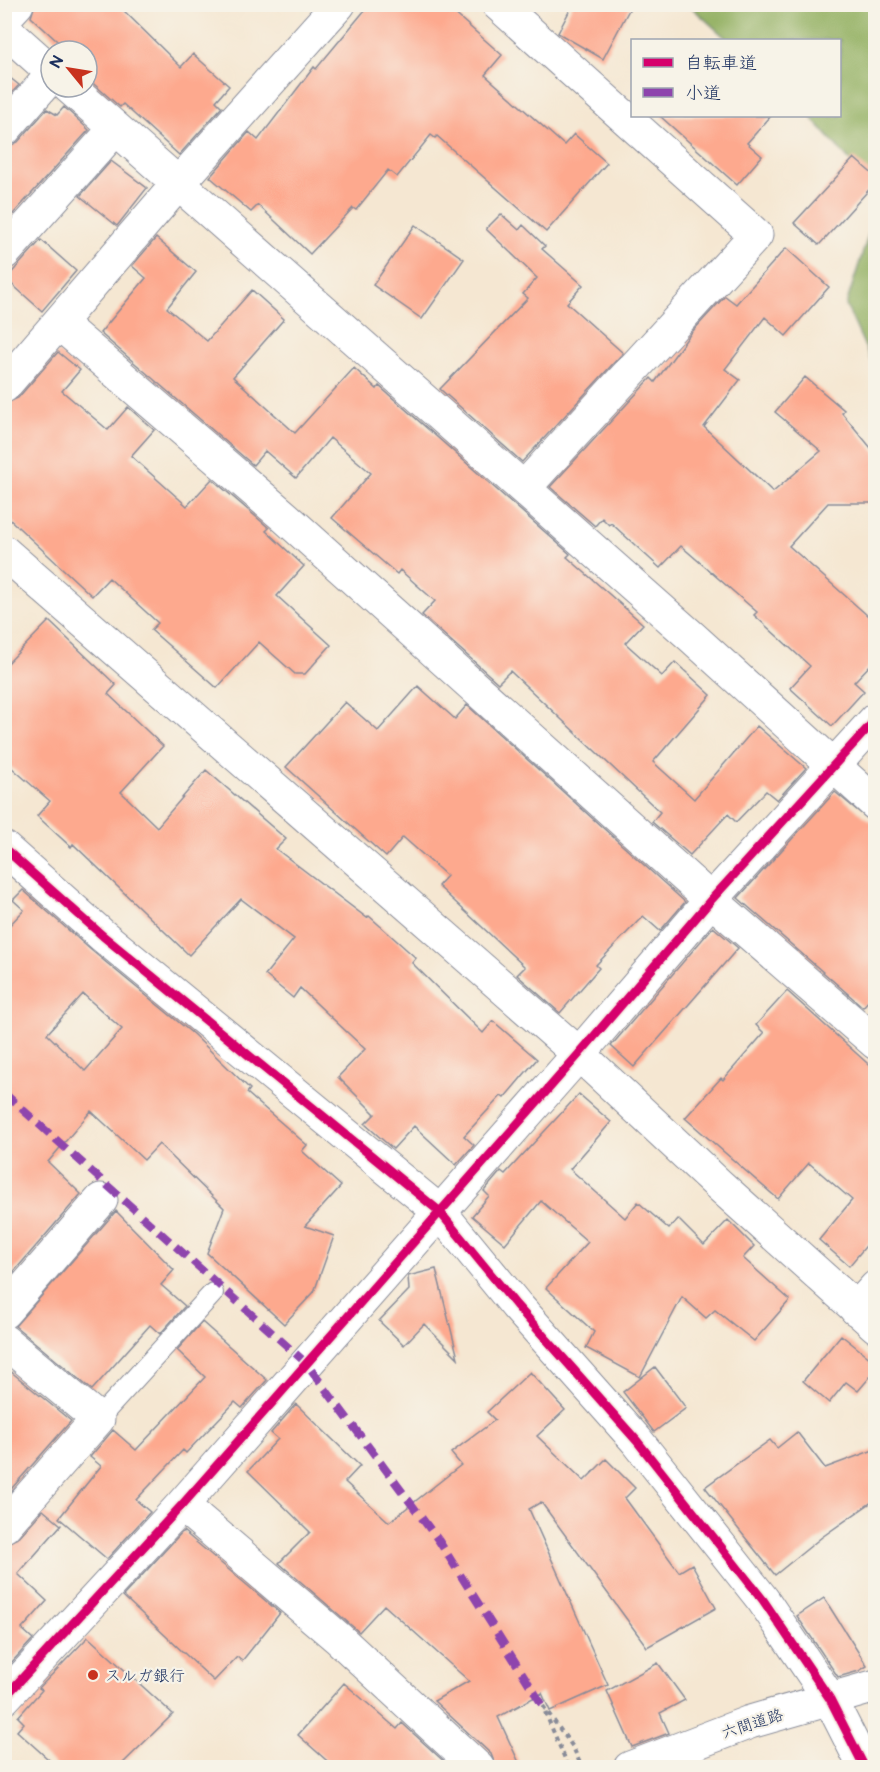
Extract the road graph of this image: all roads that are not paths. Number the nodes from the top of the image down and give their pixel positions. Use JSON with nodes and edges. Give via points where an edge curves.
{"nodes":[{"id":1,"x":17,"y":4,"type":"edge"},
{"id":2,"x":339,"y":4,"type":"edge"},
{"id":3,"x":498,"y":4,"type":"edge"},
{"id":4,"x":4,"y":18,"type":"edge"},
{"id":5,"x":4,"y":29,"type":"edge"},
{"id":6,"x":39,"y":60,"type":"edge"},
{"id":7,"x":39,"y":90,"type":"edge"},
{"id":8,"x":82,"y":99,"type":"edge"},
{"id":9,"x":115,"y":129,"type":"junction"},
{"id":10,"x":4,"y":130,"type":"edge"},
{"id":11,"x":177,"y":185,"type":"junction"},
{"id":12,"x":4,"y":253,"type":"edge"},
{"id":13,"x":59,"y":322,"type":"junction"},
{"id":14,"x":4,"y":386,"type":"edge"},
{"id":15,"x":524,"y":488,"type":"junction"},
{"id":16,"x":4,"y":552,"type":"edge"},
{"id":17,"x":876,"y":719,"type":"edge"},
{"id":18,"x":834,"y":767,"type":"junction"},
{"id":19,"x":876,"y":804,"type":"edge"},
{"id":20,"x":4,"y":848,"type":"edge"},
{"id":21,"x":711,"y":900,"type":"junction"},
{"id":22,"x":876,"y":1043,"type":"edge"},
{"id":23,"x":579,"y":1054,"type":"junction"},
{"id":24,"x":101,"y":1200,"type":"dead end"},
{"id":25,"x":439,"y":1211,"type":"junction"},
{"id":26,"x":213,"y":1293,"type":"dead end"},
{"id":27,"x":869,"y":1307,"type":"edge"},
{"id":28,"x":4,"y":1312,"type":"edge"},
{"id":29,"x":4,"y":1341,"type":"edge"},
{"id":30,"x":98,"y":1419,"type":"junction"},
{"id":31,"x":182,"y":1505,"type":"junction"},
{"id":32,"x":4,"y":1526,"type":"edge"},
{"id":33,"x":876,"y":1686,"type":"edge"},
{"id":34,"x":4,"y":1698,"type":"edge"},
{"id":35,"x":830,"y":1699,"type":"junction"},
{"id":36,"x":478,"y":1767,"type":"edge"},
{"id":37,"x":630,"y":1767,"type":"edge"},
{"id":38,"x":865,"y":1767,"type":"edge"}],
"edges":[{"from":1,"to":4,"type":"street"},
{"from":2,"to":11,"type":"street"},
{"from":3,"to":15,"type":"street","via":[[756,235]]},
{"from":5,"to":6,"type":"street"},
{"from":7,"to":10,"type":"street"},
{"from":8,"to":9,"type":"street"},
{"from":9,"to":11,"type":"street"},
{"from":9,"to":12,"type":"street"},
{"from":11,"to":13,"type":"street"},
{"from":11,"to":15,"type":"street"},
{"from":13,"to":14,"type":"street"},
{"from":13,"to":21,"type":"street","via":[[294,525]]},
{"from":15,"to":18,"type":"street"},
{"from":16,"to":23,"type":"street"},
{"from":17,"to":18,"type":"street"},
{"from":18,"to":19,"type":"street"},
{"from":18,"to":21,"type":"street"},
{"from":20,"to":25,"type":"street","via":[[103,936]]},
{"from":21,"to":22,"type":"street"},
{"from":21,"to":23,"type":"street"},
{"from":23,"to":25,"type":"street"},
{"from":23,"to":27,"type":"street"},
{"from":24,"to":28,"type":"street"},
{"from":25,"to":31,"type":"street"},
{"from":25,"to":35,"type":"street","via":[[637,1441],[763,1600]]},
{"from":26,"to":30,"type":"lane"},
{"from":29,"to":30,"type":"street"},
{"from":30,"to":32,"type":"street"},
{"from":31,"to":34,"type":"street"},
{"from":31,"to":36,"type":"street","via":[[338,1638]]},
{"from":33,"to":35,"type":"street","name":"六間道路"},
{"from":35,"to":37,"type":"street","name":"六間道路","via":[[750,1722]]},
{"from":35,"to":38,"type":"street"}]}
